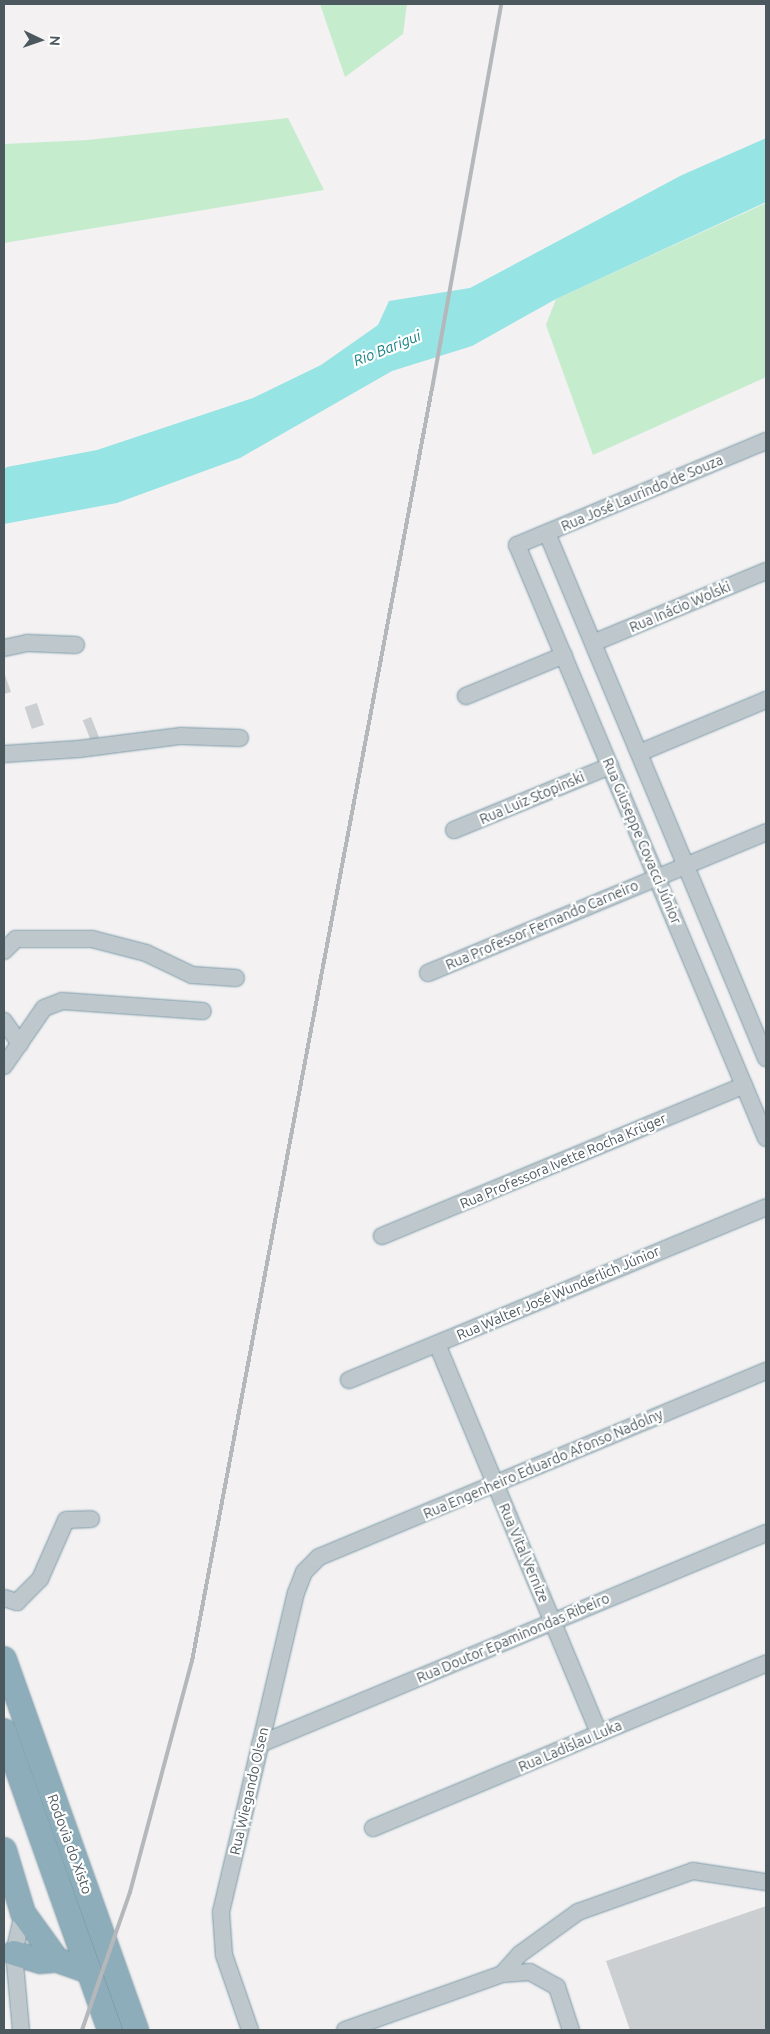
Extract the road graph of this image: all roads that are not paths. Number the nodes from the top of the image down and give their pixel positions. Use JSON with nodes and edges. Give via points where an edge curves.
{"nodes":[{"id":1,"x":766,"y":441,"type":"edge"},
{"id":2,"x":547,"y":532,"type":"junction"},
{"id":3,"x":517,"y":545,"type":"joint"},
{"id":4,"x":766,"y":571,"type":"edge"},
{"id":5,"x":593,"y":643,"type":"junction"},
{"id":6,"x":76,"y":645,"type":"dead end"},
{"id":7,"x":4,"y":648,"type":"edge"},
{"id":8,"x":564,"y":655,"type":"junction"},
{"id":9,"x":466,"y":696,"type":"dead end"},
{"id":10,"x":766,"y":700,"type":"edge"},
{"id":11,"x":240,"y":738,"type":"dead end"},
{"id":12,"x":639,"y":753,"type":"junction"},
{"id":13,"x":4,"y":754,"type":"edge"},
{"id":14,"x":610,"y":766,"type":"junction"},
{"id":15,"x":454,"y":830,"type":"dead end"},
{"id":16,"x":766,"y":832,"type":"edge"},
{"id":17,"x":686,"y":865,"type":"junction"},
{"id":18,"x":657,"y":877,"type":"junction"},
{"id":19,"x":4,"y":951,"type":"edge"},
{"id":20,"x":428,"y":973,"type":"dead end"},
{"id":21,"x":236,"y":978,"type":"dead end"},
{"id":22,"x":203,"y":1010,"type":"dead end"},
{"id":23,"x":4,"y":1021,"type":"edge"},
{"id":24,"x":20,"y":1044,"type":"junction"},
{"id":25,"x":766,"y":1058,"type":"edge"},
{"id":26,"x":4,"y":1066,"type":"edge"},
{"id":27,"x":744,"y":1085,"type":"junction"},
{"id":28,"x":766,"y":1138,"type":"edge"},
{"id":29,"x":766,"y":1207,"type":"edge"},
{"id":30,"x":382,"y":1236,"type":"dead end"},
{"id":31,"x":437,"y":1344,"type":"junction"},
{"id":32,"x":766,"y":1371,"type":"edge"},
{"id":33,"x":349,"y":1380,"type":"dead end"},
{"id":34,"x":495,"y":1484,"type":"junction"},
{"id":35,"x":90,"y":1519,"type":"dead end"},
{"id":36,"x":766,"y":1532,"type":"edge"},
{"id":37,"x":319,"y":1557,"type":"joint"},
{"id":38,"x":4,"y":1598,"type":"edge"},
{"id":39,"x":552,"y":1622,"type":"junction"},
{"id":40,"x":4,"y":1658,"type":"edge"},
{"id":41,"x":766,"y":1664,"type":"edge"},
{"id":42,"x":4,"y":1730,"type":"edge"},
{"id":43,"x":599,"y":1734,"type":"junction"},
{"id":44,"x":260,"y":1744,"type":"junction"},
{"id":45,"x":373,"y":1828,"type":"dead end"},
{"id":46,"x":4,"y":1850,"type":"edge"},
{"id":47,"x":766,"y":1882,"type":"edge"},
{"id":48,"x":23,"y":1913,"type":"junction"},
{"id":49,"x":9,"y":1951,"type":"edge"},
{"id":50,"x":57,"y":1960,"type":"junction"},
{"id":51,"x":89,"y":1970,"type":"junction"},
{"id":52,"x":502,"y":1974,"type":"junction"},
{"id":53,"x":20,"y":2030,"type":"edge"},
{"id":54,"x":110,"y":2030,"type":"edge"},
{"id":55,"x":136,"y":2030,"type":"edge"},
{"id":56,"x":250,"y":2030,"type":"edge"},
{"id":57,"x":345,"y":2030,"type":"edge"},
{"id":58,"x":571,"y":2030,"type":"edge"}],
"edges":[{"from":1,"to":2,"type":"street","name":"Rua José Laurindo de Souza"},
{"from":2,"to":3,"type":"street","name":"Rua José Laurindo de Souza"},
{"from":2,"to":5,"type":"street"},
{"from":3,"to":8,"type":"street","name":"Rua Giuseppe Covacci Júnior"},
{"from":4,"to":5,"type":"street","name":"Rua Inácio Wolski"},
{"from":5,"to":12,"type":"street"},
{"from":6,"to":7,"type":"street","via":[[27,643]]},
{"from":8,"to":9,"type":"street"},
{"from":8,"to":14,"type":"street","name":"Rua Giuseppe Covacci Júnior"},
{"from":10,"to":12,"type":"street"},
{"from":11,"to":13,"type":"street","via":[[181,736],[80,749]]},
{"from":12,"to":17,"type":"street"},
{"from":14,"to":15,"type":"street","name":"Rua Luiz Stopinski"},
{"from":14,"to":18,"type":"street","name":"Rua Giuseppe Covacci Júnior"},
{"from":16,"to":17,"type":"street","name":"Rua Professor Fernando Carneiro"},
{"from":17,"to":18,"type":"street","name":"Rua Professor Fernando Carneiro"},
{"from":17,"to":25,"type":"street"},
{"from":18,"to":20,"type":"street","name":"Rua Professor Fernando Carneiro"},
{"from":18,"to":27,"type":"street","name":"Rua Giuseppe Covacci Júnior"},
{"from":19,"to":21,"type":"street","via":[[16,939],[92,939],[146,954],[192,974]]},
{"from":22,"to":24,"type":"street","via":[[62,1001],[44,1008]]},
{"from":23,"to":24,"type":"street"},
{"from":24,"to":26,"type":"street"},
{"from":27,"to":28,"type":"street","name":"Rua Giuseppe Covacci Júnior"},
{"from":27,"to":30,"type":"street","name":"Rua Professora Ivette Rocha Krüger"},
{"from":29,"to":31,"type":"street","name":"Rua Walter José Wunderlich Júnior"},
{"from":31,"to":33,"type":"street","name":"Rua Walter José Wunderlich Júnior"},
{"from":31,"to":34,"type":"street","name":"Rua Vital Vernize"},
{"from":32,"to":34,"type":"street","name":"Rua Engenheiro Eduardo Afonso Nadolny"},
{"from":34,"to":37,"type":"street","name":"Rua Engenheiro Eduardo Afonso Nadolny"},
{"from":34,"to":39,"type":"street","name":"Rua Vital Vernize"},
{"from":35,"to":38,"type":"street","via":[[66,1520],[40,1579],[17,1602]]},
{"from":36,"to":39,"type":"street","name":"Rua Doutor Epaminondas Ribeiro"},
{"from":37,"to":44,"type":"street","name":"Rua Wiegando Olsen","via":[[299,1582]]},
{"from":39,"to":43,"type":"street","name":"Rua Vital Vernize"},
{"from":39,"to":44,"type":"street","name":"Rua Doutor Epaminondas Ribeiro"},
{"from":40,"to":55,"type":"highway","name":"Rodovia do Xisto"},
{"from":41,"to":43,"type":"street","name":"Rua Ladislau Luka"},
{"from":42,"to":51,"type":"highway","name":"Rodovia do Xisto"},
{"from":43,"to":45,"type":"street","name":"Rua Ladislau Luka"},
{"from":44,"to":56,"type":"street","name":"Rua Wiegando Olsen","via":[[220,1925],[224,1955]]},
{"from":46,"to":48,"type":"highway"},
{"from":47,"to":52,"type":"street","via":[[693,1871],[578,1912],[520,1954]]},
{"from":48,"to":49,"type":"street"},
{"from":48,"to":50,"type":"highway"},
{"from":49,"to":50,"type":"highway","via":[[41,1962]]},
{"from":49,"to":53,"type":"street"},
{"from":50,"to":51,"type":"highway"},
{"from":51,"to":54,"type":"highway","name":"Rodovia do Xisto"},
{"from":52,"to":57,"type":"street"},
{"from":52,"to":58,"type":"street","via":[[530,1972],[557,1987]]}]}
